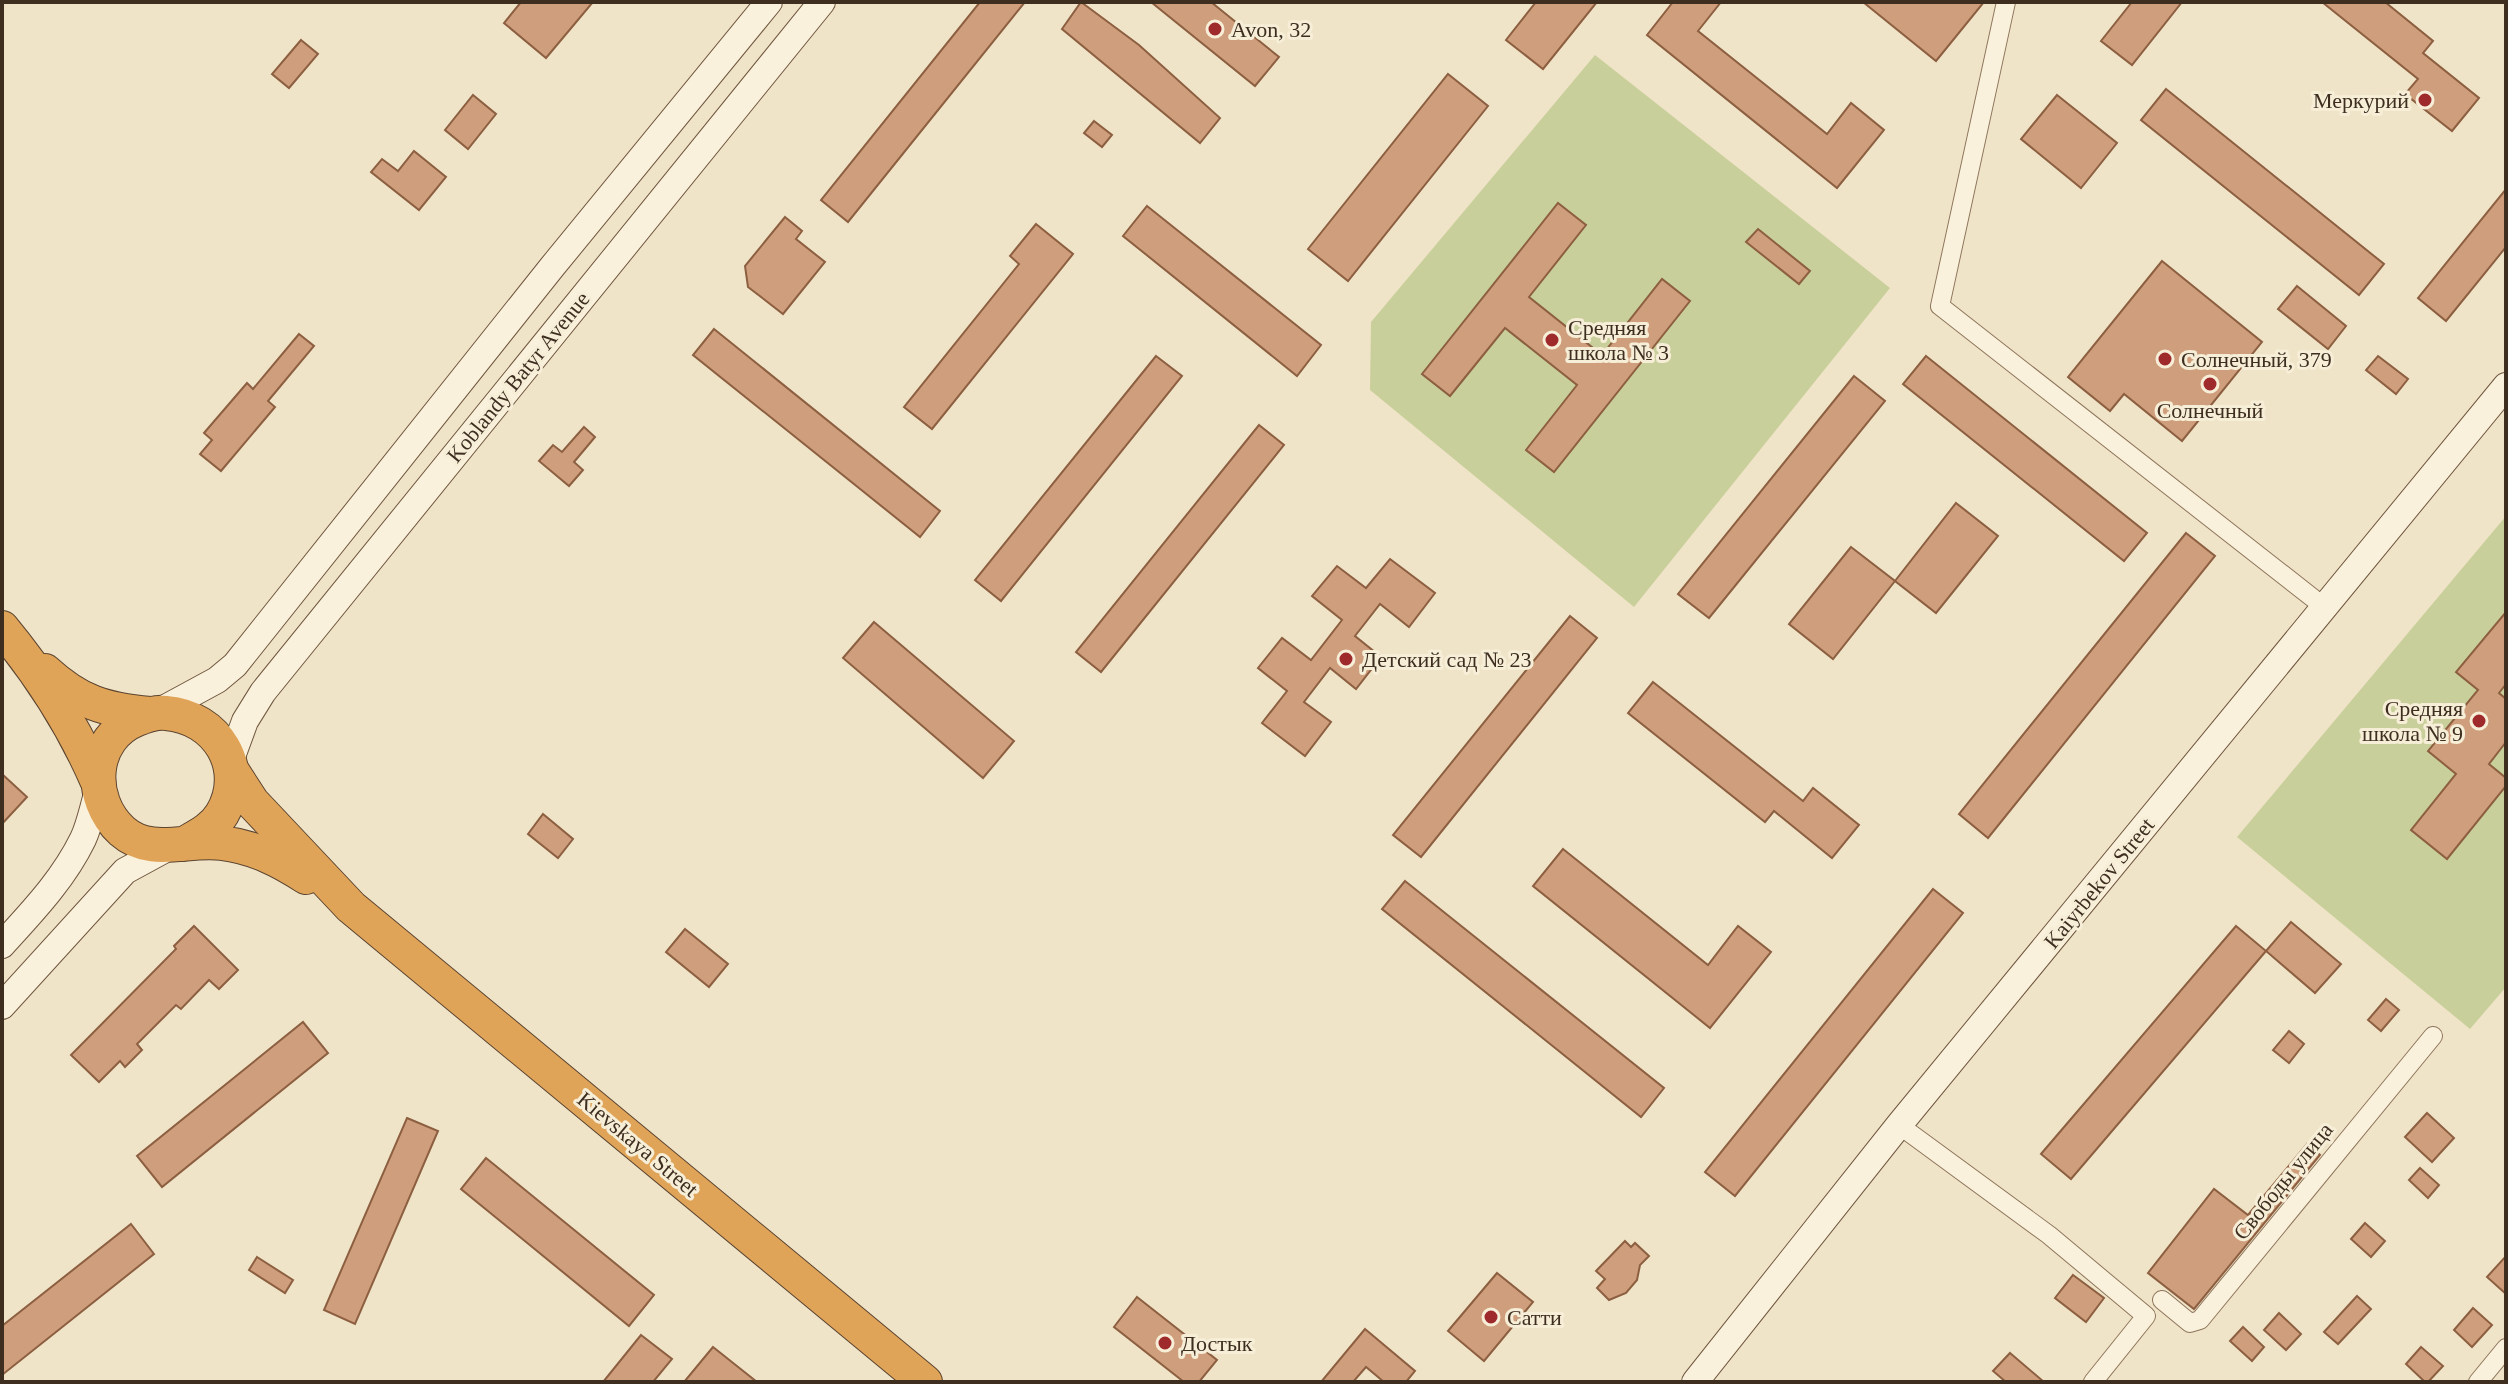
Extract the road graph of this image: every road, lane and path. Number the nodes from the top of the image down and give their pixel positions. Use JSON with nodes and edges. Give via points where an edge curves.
{"nodes":[{"id":1,"x":769,"y":2,"type":"edge"},
{"id":2,"x":822,"y":2,"type":"edge"},
{"id":3,"x":2006,"y":2,"type":"edge"},
{"id":4,"x":2506,"y":386,"type":"edge"},
{"id":5,"x":2323,"y":606,"type":"junction"},
{"id":6,"x":11,"y":639,"type":"edge"},
{"id":7,"x":154,"y":713,"type":"junction"},
{"id":8,"x":231,"y":767,"type":"junction"},
{"id":9,"x":98,"y":786,"type":"junction"},
{"id":10,"x":177,"y":845,"type":"junction"},
{"id":11,"x":351,"y":907,"type":"junction"},
{"id":12,"x":2,"y":945,"type":"edge"},
{"id":13,"x":2,"y":1006,"type":"edge"},
{"id":14,"x":2433,"y":1036,"type":"dead end"},
{"id":15,"x":1899,"y":1125,"type":"junction"},
{"id":16,"x":2162,"y":1300,"type":"dead end"},
{"id":17,"x":2506,"y":1348,"type":"edge"},
{"id":18,"x":925,"y":1382,"type":"edge"},
{"id":19,"x":1695,"y":1382,"type":"edge"},
{"id":20,"x":2093,"y":1382,"type":"edge"},
{"id":21,"x":2478,"y":1382,"type":"edge"}],
"edges":[{"from":1,"to":7,"type":"street","name":"Koblandy Batyr Avenue","via":[[235,665]]},
{"from":2,"to":8,"type":"street","name":"Koblandy Batyr Avenue","via":[[263,692],[245,721]]},
{"from":3,"to":5,"type":"street","via":[[1940,306]]},
{"from":4,"to":5,"type":"street","name":"Kaiyrbekov Street"},
{"from":5,"to":15,"type":"street","name":"Kaiyrbekov Street"},
{"from":6,"to":7,"type":"highway","via":[[64,689],[89,703]]},
{"from":6,"to":9,"type":"highway","via":[[55,701]]},
{"from":7,"to":8,"type":"highway","via":[[182,714],[203,724],[220,741]]},
{"from":7,"to":9,"type":"highway","via":[[129,722],[112,737],[101,758]]},
{"from":8,"to":10,"type":"highway","via":[[230,795],[221,816],[205,833]]},
{"from":8,"to":11,"type":"highway","via":[[252,802]]},
{"from":9,"to":10,"type":"highway","via":[[107,815],[124,833],[146,844]]},
{"from":9,"to":12,"type":"street","via":[[84,837],[66,870]]},
{"from":10,"to":11,"type":"highway","via":[[220,842],[260,851]]},
{"from":10,"to":13,"type":"street","via":[[125,871]]},
{"from":11,"to":18,"type":"highway","name":"Kievskaya Street"},
{"from":14,"to":16,"type":"street","name":"Свободы улица","via":[[2200,1320],[2190,1323]]},
{"from":15,"to":19,"type":"street","name":"Kaiyrbekov Street"},
{"from":15,"to":20,"type":"street","via":[[2049,1235],[2146,1316]]},
{"from":17,"to":21,"type":"street"}]}
